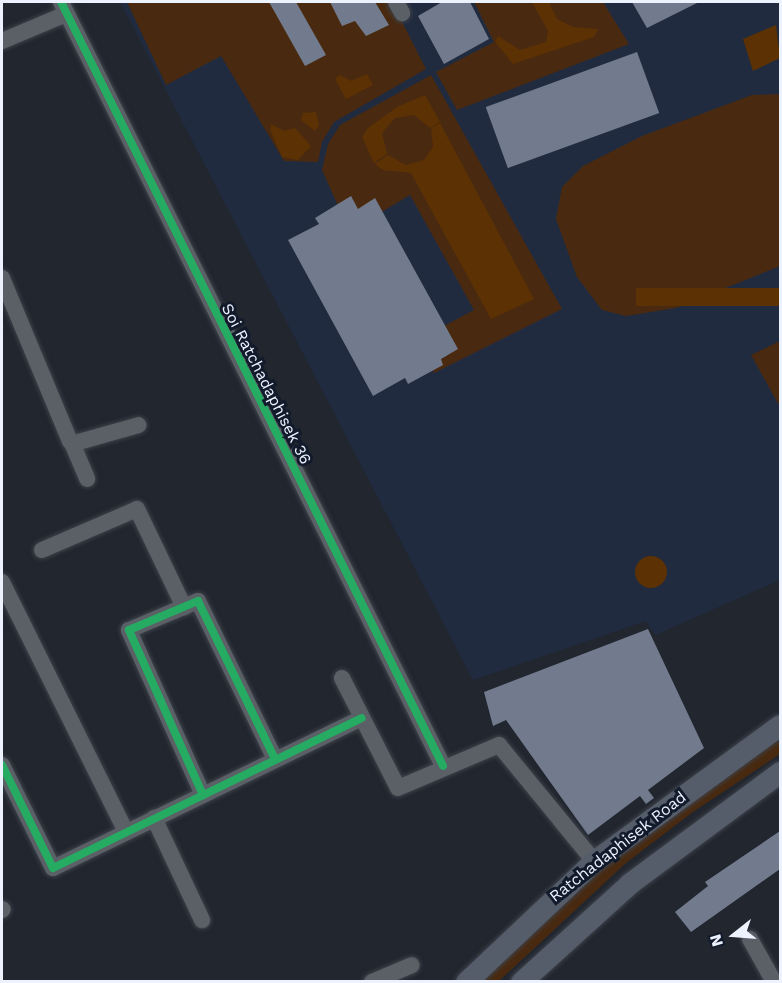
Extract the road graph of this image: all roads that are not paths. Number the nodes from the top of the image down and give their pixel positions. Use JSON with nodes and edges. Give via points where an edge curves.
{"nodes":[{"id":1,"x":63,"y":8,"type":"edge"},
{"id":2,"x":2,"y":41,"type":"edge"},
{"id":3,"x":2,"y":278,"type":"edge"},
{"id":4,"x":139,"y":425,"type":"dead end"},
{"id":5,"x":72,"y":443,"type":"junction"},
{"id":6,"x":87,"y":478,"type":"dead end"},
{"id":7,"x":42,"y":550,"type":"dead end"},
{"id":8,"x":2,"y":582,"type":"edge"},
{"id":9,"x":184,"y":607,"type":"junction"},
{"id":10,"x":342,"y":678,"type":"dead end"},
{"id":11,"x":362,"y":718,"type":"junction"},
{"id":12,"x":780,"y":725,"type":"edge"},
{"id":13,"x":275,"y":759,"type":"junction"},
{"id":14,"x":2,"y":765,"type":"edge"},
{"id":15,"x":443,"y":766,"type":"junction"},
{"id":16,"x":780,"y":772,"type":"edge"},
{"id":17,"x":203,"y":795,"type":"junction"},
{"id":18,"x":154,"y":819,"type":"junction"},
{"id":19,"x":126,"y":832,"type":"junction"},
{"id":20,"x":594,"y":861,"type":"junction"},
{"id":21,"x":202,"y":920,"type":"dead end"},
{"id":22,"x":750,"y":939,"type":"dead end"},
{"id":23,"x":412,"y":965,"type":"dead end"},
{"id":24,"x":372,"y":981,"type":"edge"},
{"id":25,"x":466,"y":981,"type":"edge"},
{"id":26,"x":522,"y":981,"type":"edge"},
{"id":27,"x":774,"y":981,"type":"edge"}],
"edges":[{"from":1,"to":2,"type":"street"},
{"from":1,"to":15,"type":"street","name":"Soi Ratchadaphisek 36"},
{"from":3,"to":5,"type":"street"},
{"from":4,"to":5,"type":"street"},
{"from":5,"to":6,"type":"street"},
{"from":7,"to":9,"type":"street","via":[[137,509]]},
{"from":8,"to":19,"type":"street"},
{"from":9,"to":13,"type":"street","via":[[198,601]]},
{"from":9,"to":17,"type":"street","via":[[128,633]]},
{"from":10,"to":11,"type":"street"},
{"from":11,"to":13,"type":"street"},
{"from":11,"to":15,"type":"street","via":[[398,788]]},
{"from":12,"to":20,"type":"main road","name":"Ratchadaphisek Road"},
{"from":13,"to":17,"type":"street"},
{"from":14,"to":19,"type":"street","via":[[53,868]]},
{"from":15,"to":20,"type":"street","via":[[493,747],[505,748]]},
{"from":16,"to":26,"type":"main road","via":[[630,883]]},
{"from":17,"to":18,"type":"street"},
{"from":18,"to":19,"type":"street"},
{"from":18,"to":21,"type":"street"},
{"from":20,"to":25,"type":"main road","name":"Ratchadaphisek Road"},
{"from":22,"to":27,"type":"street"},
{"from":23,"to":24,"type":"street"}]}
